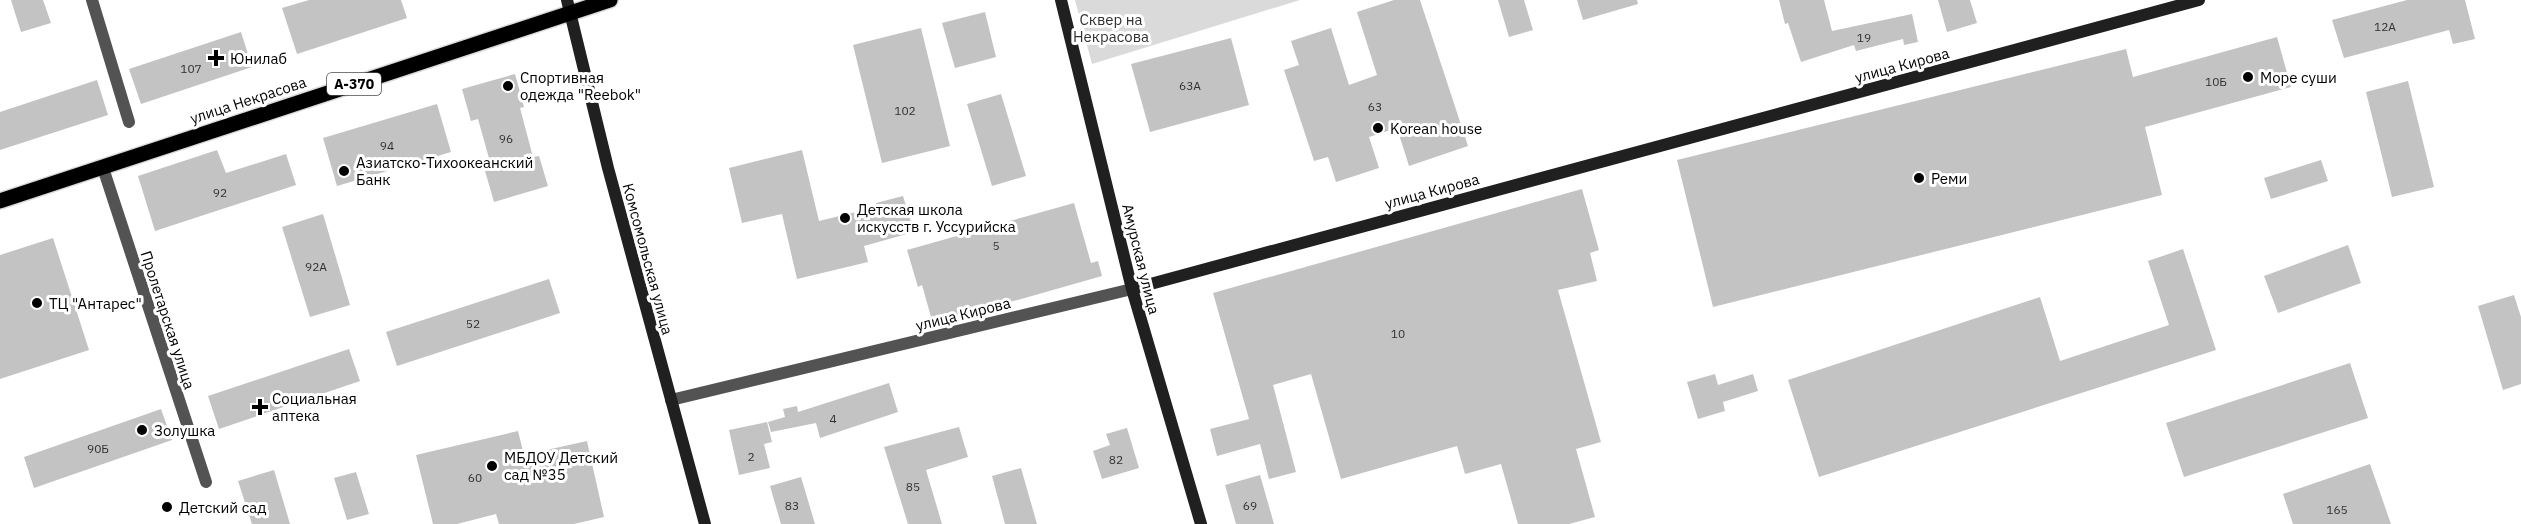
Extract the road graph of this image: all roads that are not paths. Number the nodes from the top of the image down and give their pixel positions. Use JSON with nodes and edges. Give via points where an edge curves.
{"nodes":[{"id":1,"x":92,"y":0,"type":"edge"},
{"id":2,"x":610,"y":0,"type":"edge"},
{"id":3,"x":1061,"y":0,"type":"edge"},
{"id":4,"x":2199,"y":0,"type":"edge"},
{"id":5,"x":568,"y":7,"type":"edge"},
{"id":6,"x":129,"y":122,"type":"dead end"},
{"id":7,"x":103,"y":168,"type":"junction"},
{"id":8,"x":0,"y":201,"type":"edge"},
{"id":9,"x":1132,"y":289,"type":"junction"},
{"id":10,"x":671,"y":400,"type":"junction"},
{"id":11,"x":206,"y":482,"type":"dead end"},
{"id":12,"x":705,"y":524,"type":"edge"},
{"id":13,"x":1201,"y":524,"type":"edge"}],
"edges":[{"from":1,"to":6,"type":"street"},
{"from":2,"to":5,"type":"main road","name":"улица Некрасова","number":"А-370"},
{"from":3,"to":9,"type":"street","name":"Амурская улица"},
{"from":4,"to":9,"type":"street","name":"улица Кирова"},
{"from":5,"to":7,"type":"main road","name":"улица Некрасова","number":"А-370"},
{"from":5,"to":10,"type":"street","name":"Комсомольская улица"},
{"from":7,"to":8,"type":"main road","name":"улица Некрасова","number":"А-370"},
{"from":7,"to":11,"type":"street","name":"Пролетарская улица"},
{"from":9,"to":10,"type":"street","name":"улица Кирова"},
{"from":9,"to":13,"type":"street","name":"Амурская улица"},
{"from":10,"to":12,"type":"street","name":"Комсомольская улица"}]}
